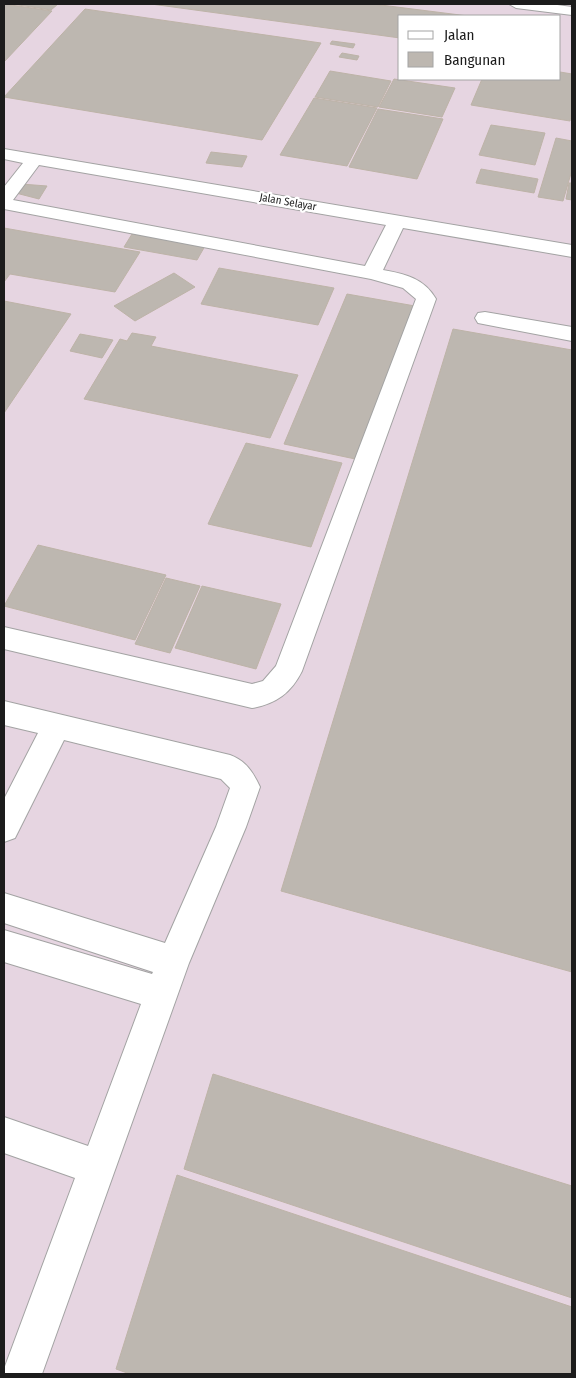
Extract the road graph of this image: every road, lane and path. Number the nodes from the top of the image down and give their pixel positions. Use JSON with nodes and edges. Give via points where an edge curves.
{"nodes":[{"id":1,"x":516,"y":4,"type":"edge"},
{"id":2,"x":572,"y":11,"type":"edge"},
{"id":3,"x":4,"y":154,"type":"edge"},
{"id":4,"x":35,"y":159,"type":"junction"},
{"id":5,"x":4,"y":199,"type":"edge"},
{"id":6,"x":4,"y":204,"type":"edge"},
{"id":7,"x":396,"y":221,"type":"junction"},
{"id":8,"x":572,"y":250,"type":"edge"},
{"id":9,"x":371,"y":273,"type":"junction"},
{"id":10,"x":484,"y":318,"type":"dead end"},
{"id":11,"x":572,"y":334,"type":"edge"},
{"id":12,"x":4,"y":638,"type":"edge"},
{"id":13,"x":4,"y":713,"type":"edge"},
{"id":14,"x":56,"y":726,"type":"junction"},
{"id":15,"x":4,"y":828,"type":"edge"},
{"id":16,"x":4,"y":908,"type":"edge"},
{"id":17,"x":4,"y":946,"type":"edge"},
{"id":18,"x":173,"y":962,"type":"junction"},
{"id":19,"x":163,"y":994,"type":"junction"},
{"id":20,"x":4,"y":1135,"type":"edge"},
{"id":21,"x":98,"y":1168,"type":"junction"},
{"id":22,"x":22,"y":1374,"type":"edge"}],
"edges":[{"from":1,"to":2,"type":"street"},
{"from":3,"to":4,"type":"street","name":"Jalan Selayar"},
{"from":4,"to":5,"type":"street"},
{"from":4,"to":7,"type":"street","name":"Jalan Selayar"},
{"from":6,"to":9,"type":"street"},
{"from":7,"to":8,"type":"street","name":"Jalan Selayar"},
{"from":7,"to":9,"type":"street"},
{"from":9,"to":12,"type":"street","via":[[414,284],[422,289],[426,299],[288,671],[276,689],[266,695],[252,696]]},
{"from":10,"to":11,"type":"street"},
{"from":13,"to":14,"type":"street"},
{"from":14,"to":15,"type":"street"},
{"from":14,"to":18,"type":"street","via":[[230,768],[245,787],[232,827]]},
{"from":16,"to":18,"type":"street"},
{"from":17,"to":19,"type":"street"},
{"from":18,"to":19,"type":"street"},
{"from":19,"to":21,"type":"street"},
{"from":20,"to":21,"type":"street"},
{"from":21,"to":22,"type":"street"}]}
